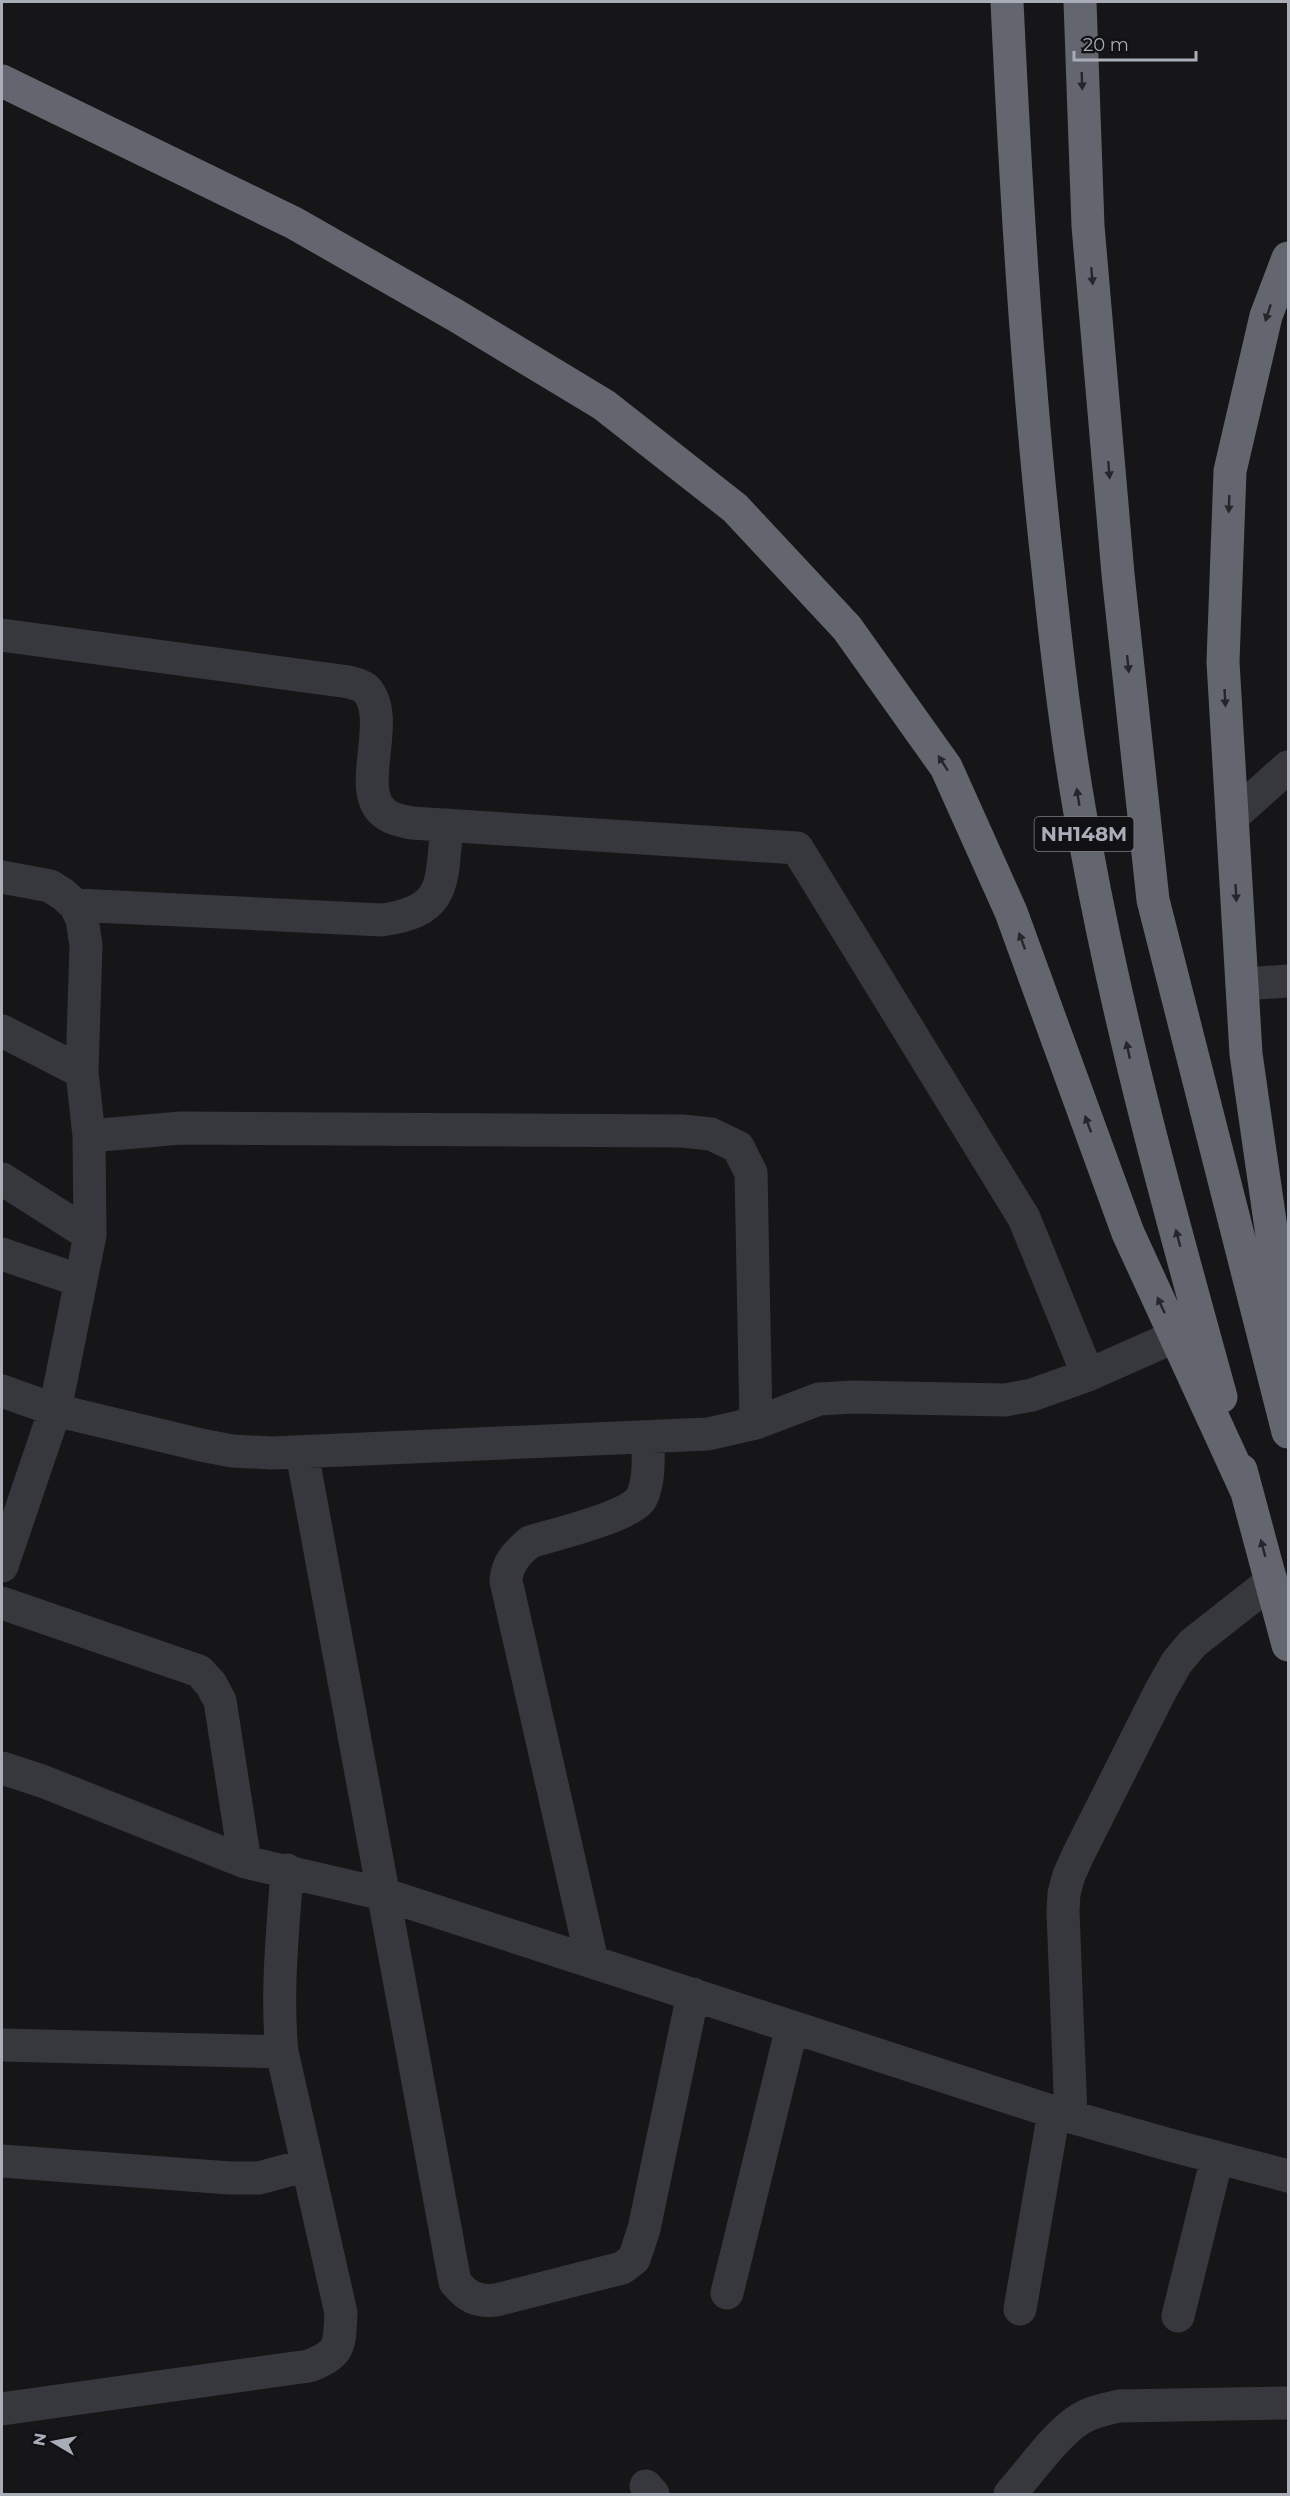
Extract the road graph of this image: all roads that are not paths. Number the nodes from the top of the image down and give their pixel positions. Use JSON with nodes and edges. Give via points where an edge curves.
{"nodes":[{"id":1,"x":1006,"y":2,"type":"edge"},
{"id":2,"x":1080,"y":2,"type":"edge"},
{"id":3,"x":2,"y":81,"type":"edge"},
{"id":4,"x":1288,"y":258,"type":"edge"},
{"id":5,"x":2,"y":635,"type":"edge"},
{"id":6,"x":1288,"y":766,"type":"edge"},
{"id":7,"x":1232,"y":817,"type":"junction"},
{"id":8,"x":447,"y":825,"type":"junction"},
{"id":9,"x":2,"y":877,"type":"edge"},
{"id":10,"x":75,"y":905,"type":"junction"},
{"id":11,"x":1288,"y":981,"type":"edge"},
{"id":12,"x":1242,"y":984,"type":"junction"},
{"id":13,"x":2,"y":1031,"type":"edge"},
{"id":14,"x":82,"y":1072,"type":"junction"},
{"id":15,"x":89,"y":1136,"type":"junction"},
{"id":16,"x":2,"y":1179,"type":"edge"},
{"id":17,"x":90,"y":1235,"type":"junction"},
{"id":18,"x":2,"y":1254,"type":"edge"},
{"id":19,"x":81,"y":1281,"type":"junction"},
{"id":20,"x":1176,"y":1336,"type":"junction"},
{"id":21,"x":1288,"y":1374,"type":"edge"},
{"id":22,"x":1088,"y":1375,"type":"junction"},
{"id":23,"x":2,"y":1391,"type":"edge"},
{"id":24,"x":55,"y":1410,"type":"junction"},
{"id":25,"x":756,"y":1424,"type":"junction"},
{"id":26,"x":1288,"y":1432,"type":"edge"},
{"id":27,"x":648,"y":1437,"type":"junction"},
{"id":28,"x":302,"y":1453,"type":"junction"},
{"id":29,"x":1247,"y":1492,"type":"junction"},
{"id":30,"x":2,"y":1566,"type":"edge"},
{"id":31,"x":1272,"y":1581,"type":"junction"},
{"id":32,"x":2,"y":1604,"type":"edge"},
{"id":33,"x":1288,"y":1645,"type":"edge"},
{"id":34,"x":2,"y":1768,"type":"edge"},
{"id":35,"x":245,"y":1862,"type":"junction"},
{"id":36,"x":288,"y":1870,"type":"junction"},
{"id":37,"x":383,"y":1893,"type":"junction"},
{"id":38,"x":592,"y":1961,"type":"junction"},
{"id":39,"x":693,"y":1994,"type":"junction"},
{"id":40,"x":792,"y":2027,"type":"junction"},
{"id":41,"x":2,"y":2045,"type":"edge"},
{"id":42,"x":282,"y":2052,"type":"junction"},
{"id":43,"x":1063,"y":2114,"type":"junction"},
{"id":44,"x":1217,"y":2158,"type":"junction"},
{"id":45,"x":2,"y":2161,"type":"edge"},
{"id":46,"x":308,"y":2165,"type":"junction"},
{"id":47,"x":1288,"y":2175,"type":"edge"},
{"id":48,"x":727,"y":2293,"type":"dead end"},
{"id":49,"x":1020,"y":2310,"type":"dead end"},
{"id":50,"x":1178,"y":2316,"type":"dead end"},
{"id":51,"x":1288,"y":2403,"type":"edge"},
{"id":52,"x":2,"y":2409,"type":"edge"},
{"id":53,"x":1010,"y":2494,"type":"edge"}],
"edges":[{"from":29,"to":1,"type":"highway","number":"NH148M","one_way":true,"via":[[1133,1070],[1084,839],[1062,700],[1039,485]]},
{"from":2,"to":26,"type":"highway","number":"NH148M","one_way":true,"via":[[1088,226],[1118,574],[1153,900]]},
{"from":20,"to":3,"type":"highway","one_way":true,"via":[[1128,1233],[1011,912],[946,767],[847,628],[751,525],[735,508],[604,405],[455,315],[294,223]]},
{"from":4,"to":7,"type":"highway","one_way":true,"via":[[1266,316],[1230,471],[1223,662]]},
{"from":5,"to":8,"type":"street","via":[[364,687],[374,700],[373,786],[382,811],[412,823]]},
{"from":6,"to":7,"type":"street"},
{"from":7,"to":12,"type":"highway","one_way":true},
{"from":8,"to":10,"type":"street","via":[[441,878],[434,898],[418,912],[404,917],[382,920]]},
{"from":8,"to":22,"type":"street","via":[[797,848],[1024,1218]]},
{"from":9,"to":10,"type":"street","via":[[50,886]]},
{"from":10,"to":14,"type":"street","via":[[82,919],[86,945]]},
{"from":11,"to":12,"type":"street"},
{"from":12,"to":21,"type":"highway","via":[[1246,1054],[1282,1305]]},
{"from":13,"to":14,"type":"street"},
{"from":14,"to":15,"type":"street"},
{"from":15,"to":17,"type":"street"},
{"from":15,"to":25,"type":"street","via":[[181,1128],[711,1134],[738,1148],[751,1173]]},
{"from":16,"to":17,"type":"street"},
{"from":17,"to":19,"type":"street"},
{"from":18,"to":19,"type":"street"},
{"from":19,"to":24,"type":"street"},
{"from":20,"to":22,"type":"street"},
{"from":20,"to":29,"type":"highway"},
{"from":22,"to":25,"type":"street","via":[[1005,1400],[819,1399]]},
{"from":23,"to":24,"type":"street"},
{"from":24,"to":28,"type":"street","via":[[232,1451]]},
{"from":24,"to":30,"type":"street"},
{"from":25,"to":27,"type":"street","via":[[708,1434]]},
{"from":27,"to":28,"type":"street"},
{"from":27,"to":38,"type":"street","via":[[647,1481],[641,1500],[627,1511],[530,1542],[507,1569],[506,1581]]},
{"from":28,"to":37,"type":"street"},
{"from":31,"to":29,"type":"highway","number":"NH148M","one_way":true},
{"from":31,"to":33,"type":"highway","number":"NH148M"},
{"from":31,"to":43,"type":"street","via":[[1193,1643],[1177,1662],[1069,1875],[1063,1912]]},
{"from":32,"to":35,"type":"street","via":[[199,1671],[220,1701]]},
{"from":34,"to":35,"type":"street"},
{"from":35,"to":36,"type":"street"},
{"from":36,"to":37,"type":"street"},
{"from":36,"to":42,"type":"street","via":[[279,1990]]},
{"from":37,"to":38,"type":"street"},
{"from":37,"to":39,"type":"street","via":[[456,2282],[471,2298],[496,2300],[622,2268],[634,2259],[644,2229]]},
{"from":38,"to":39,"type":"street"},
{"from":39,"to":40,"type":"street"},
{"from":40,"to":43,"type":"street"},
{"from":40,"to":48,"type":"street"},
{"from":41,"to":42,"type":"street"},
{"from":42,"to":46,"type":"street"},
{"from":43,"to":44,"type":"street"},
{"from":43,"to":49,"type":"street"},
{"from":44,"to":47,"type":"street"},
{"from":44,"to":50,"type":"street"},
{"from":45,"to":46,"type":"street","via":[[230,2178],[259,2178]]},
{"from":46,"to":52,"type":"street","via":[[341,2313],[339,2343],[330,2358],[309,2366]]},
{"from":51,"to":53,"type":"street","via":[[1119,2406],[1102,2410],[1080,2419],[1062,2434]]}]}
